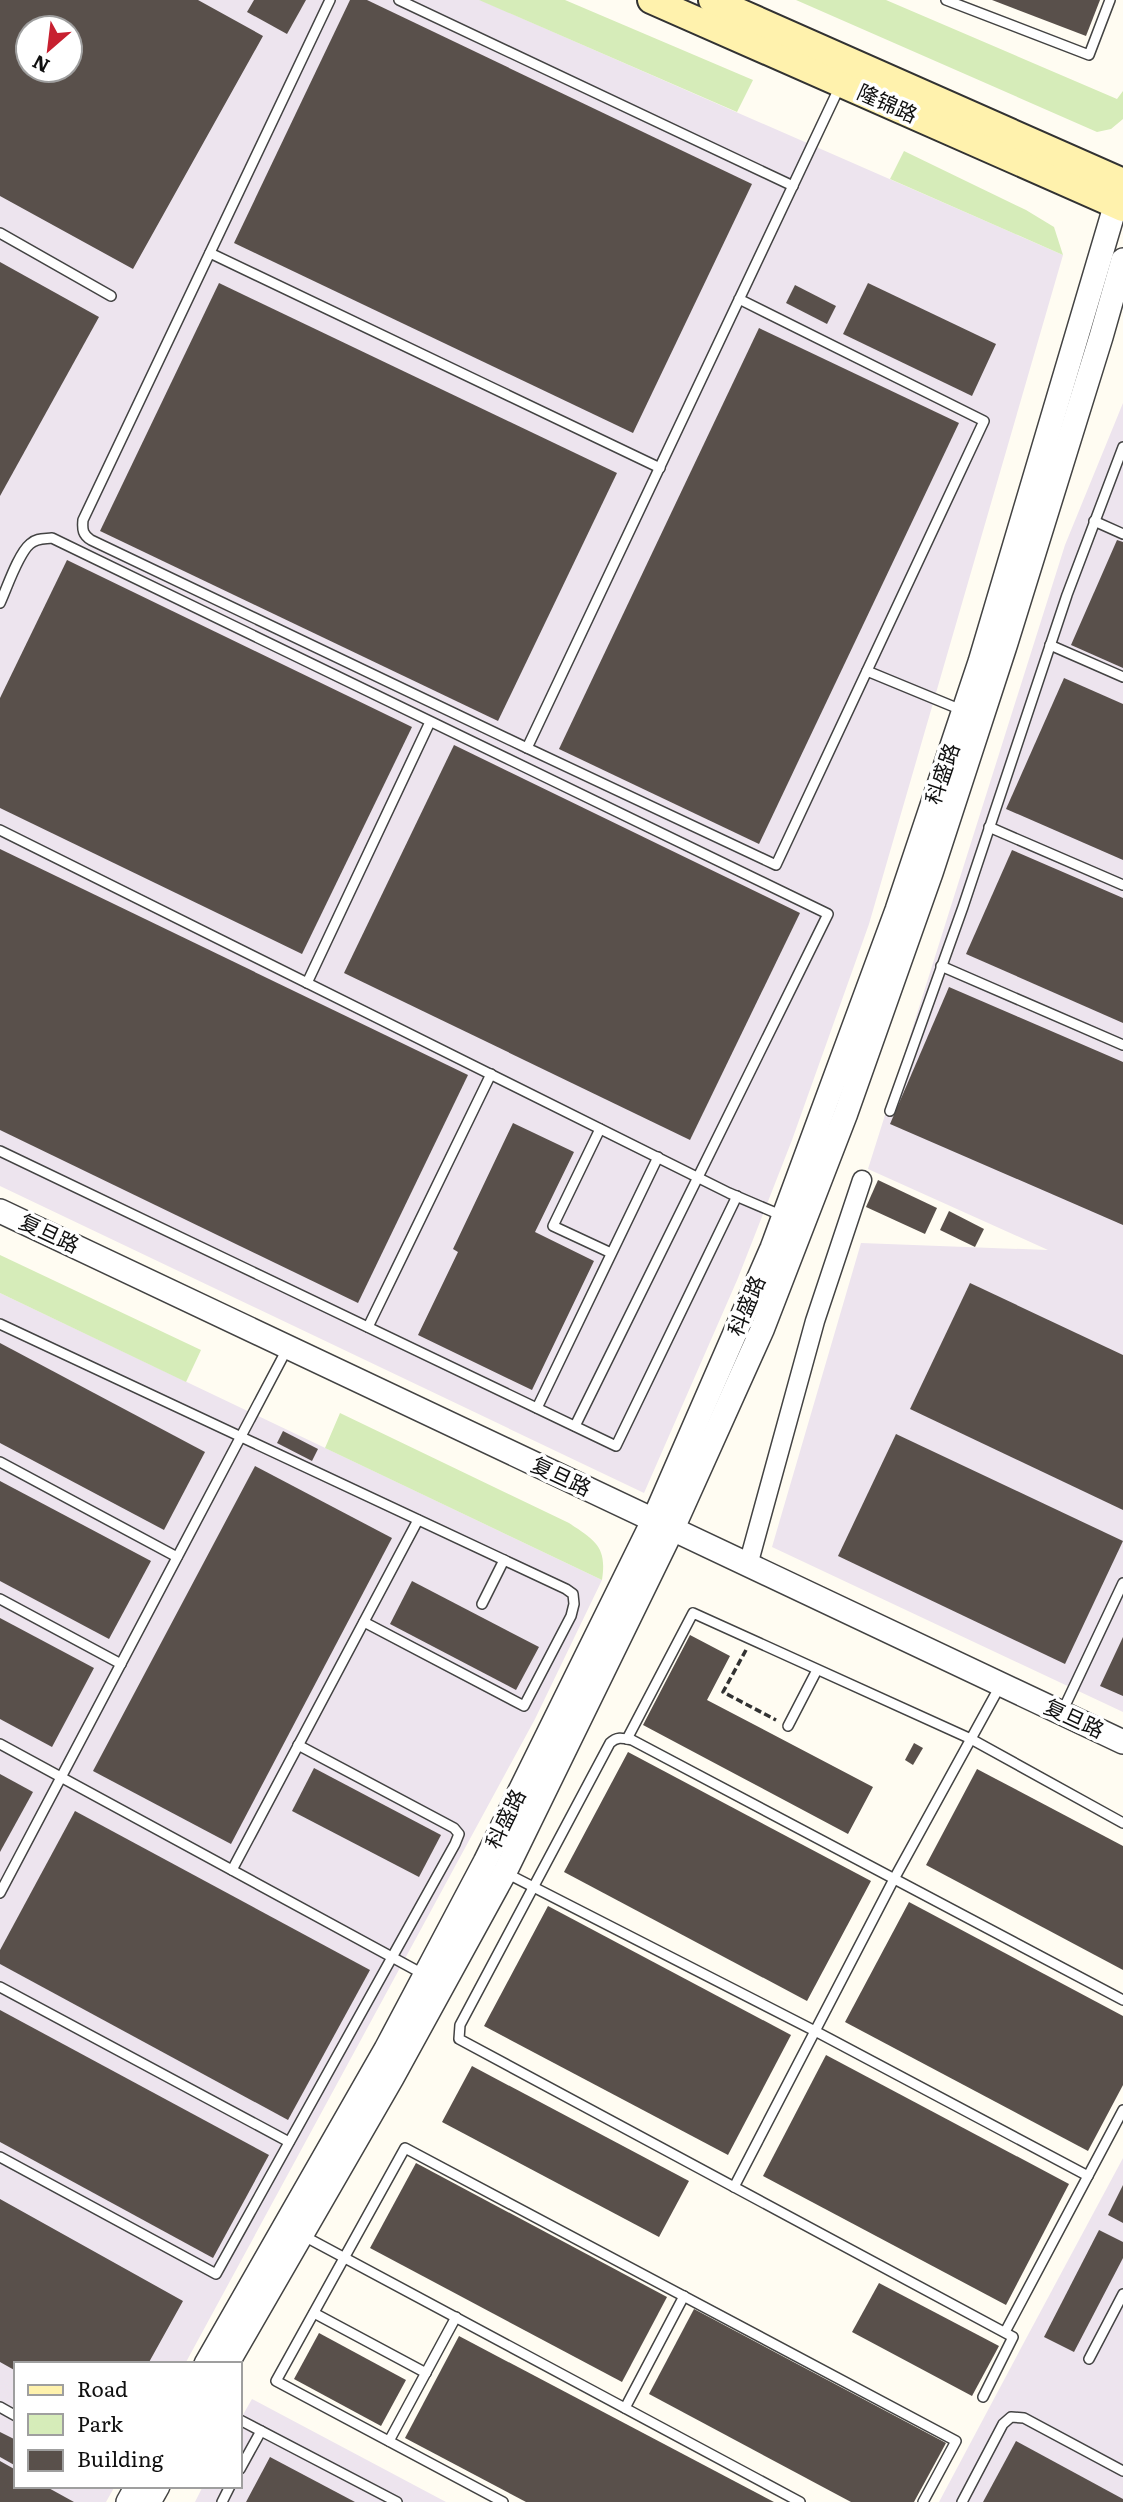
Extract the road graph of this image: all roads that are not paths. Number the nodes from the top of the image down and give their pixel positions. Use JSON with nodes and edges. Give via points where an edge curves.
{"nodes":[{"id":1,"x":330,"y":0,"type":"edge"},
{"id":2,"x":400,"y":0,"type":"edge"},
{"id":3,"x":651,"y":0,"type":"edge"},
{"id":4,"x":712,"y":0,"type":"edge"},
{"id":5,"x":946,"y":0,"type":"edge"},
{"id":6,"x":1110,"y":0,"type":"edge"},
{"id":7,"x":846,"y":73,"type":"junction"},
{"id":8,"x":793,"y":186,"type":"junction"},
{"id":9,"x":1121,"y":191,"type":"edge"},
{"id":10,"x":0,"y":233,"type":"edge"},
{"id":11,"x":210,"y":253,"type":"junction"},
{"id":12,"x":1123,"y":260,"type":"edge"},
{"id":13,"x":111,"y":296,"type":"dead end"},
{"id":14,"x":739,"y":299,"type":"junction"},
{"id":15,"x":1123,"y":447,"type":"edge"},
{"id":16,"x":660,"y":468,"type":"junction"},
{"id":17,"x":1094,"y":521,"type":"junction"},
{"id":18,"x":1123,"y":534,"type":"edge"},
{"id":19,"x":0,"y":604,"type":"edge"},
{"id":20,"x":1050,"y":645,"type":"junction"},
{"id":21,"x":867,"y":671,"type":"junction"},
{"id":22,"x":1123,"y":677,"type":"edge"},
{"id":23,"x":973,"y":715,"type":"junction"},
{"id":24,"x":430,"y":722,"type":"junction"},
{"id":25,"x":527,"y":748,"type":"junction"},
{"id":26,"x":989,"y":827,"type":"junction"},
{"id":27,"x":0,"y":830,"type":"edge"},
{"id":28,"x":1123,"y":885,"type":"edge"},
{"id":29,"x":941,"y":966,"type":"junction"},
{"id":30,"x":307,"y":983,"type":"junction"},
{"id":31,"x":1123,"y":1045,"type":"edge"},
{"id":32,"x":491,"y":1074,"type":"junction"},
{"id":33,"x":890,"y":1111,"type":"dead end"},
{"id":34,"x":600,"y":1129,"type":"junction"},
{"id":35,"x":0,"y":1151,"type":"edge"},
{"id":36,"x":658,"y":1157,"type":"junction"},
{"id":37,"x":699,"y":1178,"type":"junction"},
{"id":38,"x":862,"y":1180,"type":"dead end"},
{"id":39,"x":737,"y":1196,"type":"junction"},
{"id":40,"x":0,"y":1210,"type":"edge"},
{"id":41,"x":794,"y":1221,"type":"junction"},
{"id":42,"x":611,"y":1253,"type":"junction"},
{"id":43,"x":0,"y":1324,"type":"edge"},
{"id":44,"x":368,"y":1327,"type":"junction"},
{"id":45,"x":288,"y":1347,"type":"junction"},
{"id":46,"x":537,"y":1408,"type":"junction"},
{"id":47,"x":575,"y":1426,"type":"junction"},
{"id":48,"x":240,"y":1437,"type":"junction"},
{"id":49,"x":0,"y":1462,"type":"edge"},
{"id":50,"x":418,"y":1520,"type":"junction"},
{"id":51,"x":662,"y":1525,"type":"junction"},
{"id":52,"x":177,"y":1557,"type":"junction"},
{"id":53,"x":504,"y":1560,"type":"junction"},
{"id":54,"x":748,"y":1565,"type":"junction"},
{"id":55,"x":1123,"y":1583,"type":"edge"},
{"id":56,"x":0,"y":1599,"type":"edge"},
{"id":57,"x":482,"y":1604,"type":"dead end"},
{"id":58,"x":364,"y":1622,"type":"junction"},
{"id":59,"x":121,"y":1664,"type":"junction"},
{"id":60,"x":817,"y":1670,"type":"junction"},
{"id":61,"x":1001,"y":1685,"type":"junction"},
{"id":62,"x":1061,"y":1713,"type":"junction"},
{"id":63,"x":788,"y":1726,"type":"road end"},
{"id":64,"x":627,"y":1738,"type":"junction"},
{"id":65,"x":971,"y":1740,"type":"junction"},
{"id":66,"x":1123,"y":1742,"type":"edge"},
{"id":67,"x":0,"y":1744,"type":"edge"},
{"id":68,"x":298,"y":1745,"type":"junction"},
{"id":69,"x":61,"y":1777,"type":"junction"},
{"id":70,"x":1123,"y":1823,"type":"edge"},
{"id":71,"x":495,"y":1867,"type":"junction"},
{"id":72,"x":232,"y":1870,"type":"junction"},
{"id":73,"x":894,"y":1879,"type":"junction"},
{"id":74,"x":533,"y":1887,"type":"junction"},
{"id":75,"x":0,"y":1892,"type":"edge"},
{"id":76,"x":392,"y":1957,"type":"junction"},
{"id":77,"x":434,"y":1980,"type":"junction"},
{"id":78,"x":0,"y":1987,"type":"edge"},
{"id":79,"x":1123,"y":2000,"type":"edge"},
{"id":80,"x":815,"y":2031,"type":"junction"},
{"id":81,"x":1123,"y":2110,"type":"edge"},
{"id":82,"x":289,"y":2142,"type":"junction"},
{"id":83,"x":0,"y":2157,"type":"edge"},
{"id":84,"x":1088,"y":2176,"type":"junction"},
{"id":85,"x":734,"y":2187,"type":"junction"},
{"id":86,"x":293,"y":2230,"type":"junction"},
{"id":87,"x":344,"y":2258,"type":"junction"},
{"id":88,"x":1123,"y":2294,"type":"edge"},
{"id":89,"x":684,"y":2296,"type":"junction"},
{"id":90,"x":314,"y":2313,"type":"junction"},
{"id":91,"x":456,"y":2317,"type":"junction"},
{"id":92,"x":1004,"y":2332,"type":"junction"},
{"id":93,"x":1089,"y":2359,"type":"dead end"},
{"id":94,"x":207,"y":2362,"type":"edge"},
{"id":95,"x":228,"y":2362,"type":"edge"},
{"id":96,"x":426,"y":2373,"type":"junction"},
{"id":97,"x":983,"y":2397,"type":"dead end"},
{"id":98,"x":625,"y":2408,"type":"junction"},
{"id":99,"x":242,"y":2421,"type":"edge"},
{"id":100,"x":261,"y":2431,"type":"junction"},
{"id":101,"x":389,"y":2441,"type":"junction"},
{"id":102,"x":242,"y":2465,"type":"edge"},
{"id":103,"x":1123,"y":2471,"type":"edge"},
{"id":104,"x":397,"y":2502,"type":"edge"},
{"id":105,"x":503,"y":2502,"type":"edge"},
{"id":106,"x":800,"y":2502,"type":"edge"},
{"id":107,"x":923,"y":2502,"type":"edge"},
{"id":108,"x":961,"y":2502,"type":"edge"}],
"edges":[{"from":1,"to":11,"type":"lane"},
{"from":2,"to":8,"type":"lane"},
{"from":3,"to":7,"type":"main road","name":"隆锦路"},
{"from":4,"to":7,"type":"main road","name":"隆锦路"},
{"from":5,"to":6,"type":"lane","via":[[1089,55]]},
{"from":7,"to":8,"type":"lane"},
{"from":7,"to":9,"type":"main road","name":"隆锦路"},
{"from":8,"to":14,"type":"lane"},
{"from":9,"to":23,"type":"street","name":"科盛路","via":[[1029,501]]},
{"from":10,"to":13,"type":"lane"},
{"from":11,"to":16,"type":"lane"},
{"from":11,"to":25,"type":"lane","via":[[83,520],[85,536]]},
{"from":12,"to":23,"type":"street","name":"科盛路","via":[[1097,351]]},
{"from":14,"to":16,"type":"lane"},
{"from":14,"to":21,"type":"lane","via":[[984,421]]},
{"from":15,"to":17,"type":"lane"},
{"from":16,"to":25,"type":"lane"},
{"from":17,"to":18,"type":"lane"},
{"from":17,"to":20,"type":"lane"},
{"from":19,"to":24,"type":"lane","via":[[31,543],[52,538]]},
{"from":20,"to":22,"type":"lane"},
{"from":20,"to":26,"type":"lane"},
{"from":21,"to":23,"type":"lane"},
{"from":21,"to":25,"type":"lane","via":[[776,866]]},
{"from":23,"to":41,"type":"street","name":"科盛路","via":[[931,873]]},
{"from":24,"to":30,"type":"lane"},
{"from":24,"to":37,"type":"lane","via":[[828,914]]},
{"from":26,"to":28,"type":"lane"},
{"from":26,"to":29,"type":"lane"},
{"from":27,"to":30,"type":"lane"},
{"from":29,"to":31,"type":"lane"},
{"from":29,"to":33,"type":"lane"},
{"from":30,"to":32,"type":"lane"},
{"from":32,"to":34,"type":"lane"},
{"from":32,"to":44,"type":"lane"},
{"from":34,"to":36,"type":"lane"},
{"from":34,"to":42,"type":"lane","via":[[554,1226]]},
{"from":35,"to":44,"type":"lane"},
{"from":36,"to":37,"type":"lane"},
{"from":36,"to":42,"type":"lane"},
{"from":37,"to":39,"type":"lane"},
{"from":37,"to":47,"type":"lane"},
{"from":38,"to":54,"type":"street","via":[[815,1321]]},
{"from":39,"to":41,"type":"lane"},
{"from":39,"to":47,"type":"lane","via":[[616,1446]]},
{"from":40,"to":45,"type":"street","name":"复旦路"},
{"from":41,"to":51,"type":"street","name":"科盛路"},
{"from":42,"to":46,"type":"lane"},
{"from":43,"to":48,"type":"lane"},
{"from":44,"to":46,"type":"lane"},
{"from":45,"to":48,"type":"lane"},
{"from":45,"to":51,"type":"street","name":"复旦路"},
{"from":46,"to":47,"type":"lane"},
{"from":48,"to":50,"type":"lane"},
{"from":48,"to":52,"type":"lane"},
{"from":49,"to":52,"type":"lane"},
{"from":50,"to":53,"type":"lane"},
{"from":50,"to":58,"type":"lane"},
{"from":51,"to":54,"type":"street","name":"复旦路"},
{"from":51,"to":71,"type":"street","name":"科盛路"},
{"from":52,"to":59,"type":"lane"},
{"from":53,"to":57,"type":"lane"},
{"from":53,"to":58,"type":"lane","via":[[573,1594],[571,1616],[524,1706]]},
{"from":54,"to":61,"type":"street","name":"复旦路"},
{"from":55,"to":62,"type":"lane"},
{"from":56,"to":59,"type":"lane"},
{"from":58,"to":68,"type":"lane"},
{"from":59,"to":69,"type":"lane"},
{"from":60,"to":63,"type":"lane"},
{"from":60,"to":64,"type":"lane","via":[[693,1613]]},
{"from":60,"to":65,"type":"lane"},
{"from":61,"to":62,"type":"street","name":"复旦路"},
{"from":61,"to":65,"type":"lane"},
{"from":62,"to":66,"type":"street","name":"复旦路"},
{"from":64,"to":73,"type":"lane"},
{"from":64,"to":74,"type":"lane","via":[[610,1743]]},
{"from":65,"to":70,"type":"lane"},
{"from":65,"to":73,"type":"lane"},
{"from":67,"to":69,"type":"lane"},
{"from":68,"to":72,"type":"lane"},
{"from":68,"to":76,"type":"lane","via":[[458,1834]]},
{"from":69,"to":72,"type":"lane"},
{"from":69,"to":75,"type":"lane"},
{"from":71,"to":74,"type":"lane"},
{"from":71,"to":77,"type":"street","name":"科盛路"},
{"from":72,"to":76,"type":"lane"},
{"from":73,"to":79,"type":"lane"},
{"from":73,"to":80,"type":"lane"},
{"from":74,"to":80,"type":"lane"},
{"from":74,"to":85,"type":"lane","via":[[463,2018],[459,2039]]},
{"from":76,"to":77,"type":"lane"},
{"from":76,"to":82,"type":"lane"},
{"from":77,"to":86,"type":"street","name":"科盛路"},
{"from":78,"to":82,"type":"lane"},
{"from":80,"to":84,"type":"lane"},
{"from":80,"to":85,"type":"lane"},
{"from":81,"to":84,"type":"lane"},
{"from":82,"to":83,"type":"lane","via":[[216,2274]]},
{"from":84,"to":92,"type":"lane"},
{"from":85,"to":92,"type":"lane"},
{"from":86,"to":87,"type":"lane"},
{"from":86,"to":94,"type":"street","name":"科盛路"},
{"from":86,"to":95,"type":"street","name":"科盛路"},
{"from":87,"to":89,"type":"lane","via":[[405,2148]]},
{"from":87,"to":90,"type":"lane"},
{"from":87,"to":91,"type":"lane"},
{"from":88,"to":93,"type":"lane"},
{"from":89,"to":98,"type":"lane"},
{"from":89,"to":107,"type":"lane","via":[[956,2441]]},
{"from":90,"to":96,"type":"lane"},
{"from":90,"to":101,"type":"lane","via":[[276,2381]]},
{"from":91,"to":96,"type":"lane"},
{"from":91,"to":98,"type":"lane"},
{"from":92,"to":97,"type":"lane","via":[[1013,2337]]},
{"from":96,"to":101,"type":"lane"},
{"from":98,"to":106,"type":"lane"},
{"from":99,"to":100,"type":"lane"},
{"from":100,"to":102,"type":"lane"},
{"from":100,"to":104,"type":"lane"},
{"from":101,"to":105,"type":"lane"},
{"from":103,"to":108,"type":"lane","via":[[1024,2418],[1011,2417]]}]}
